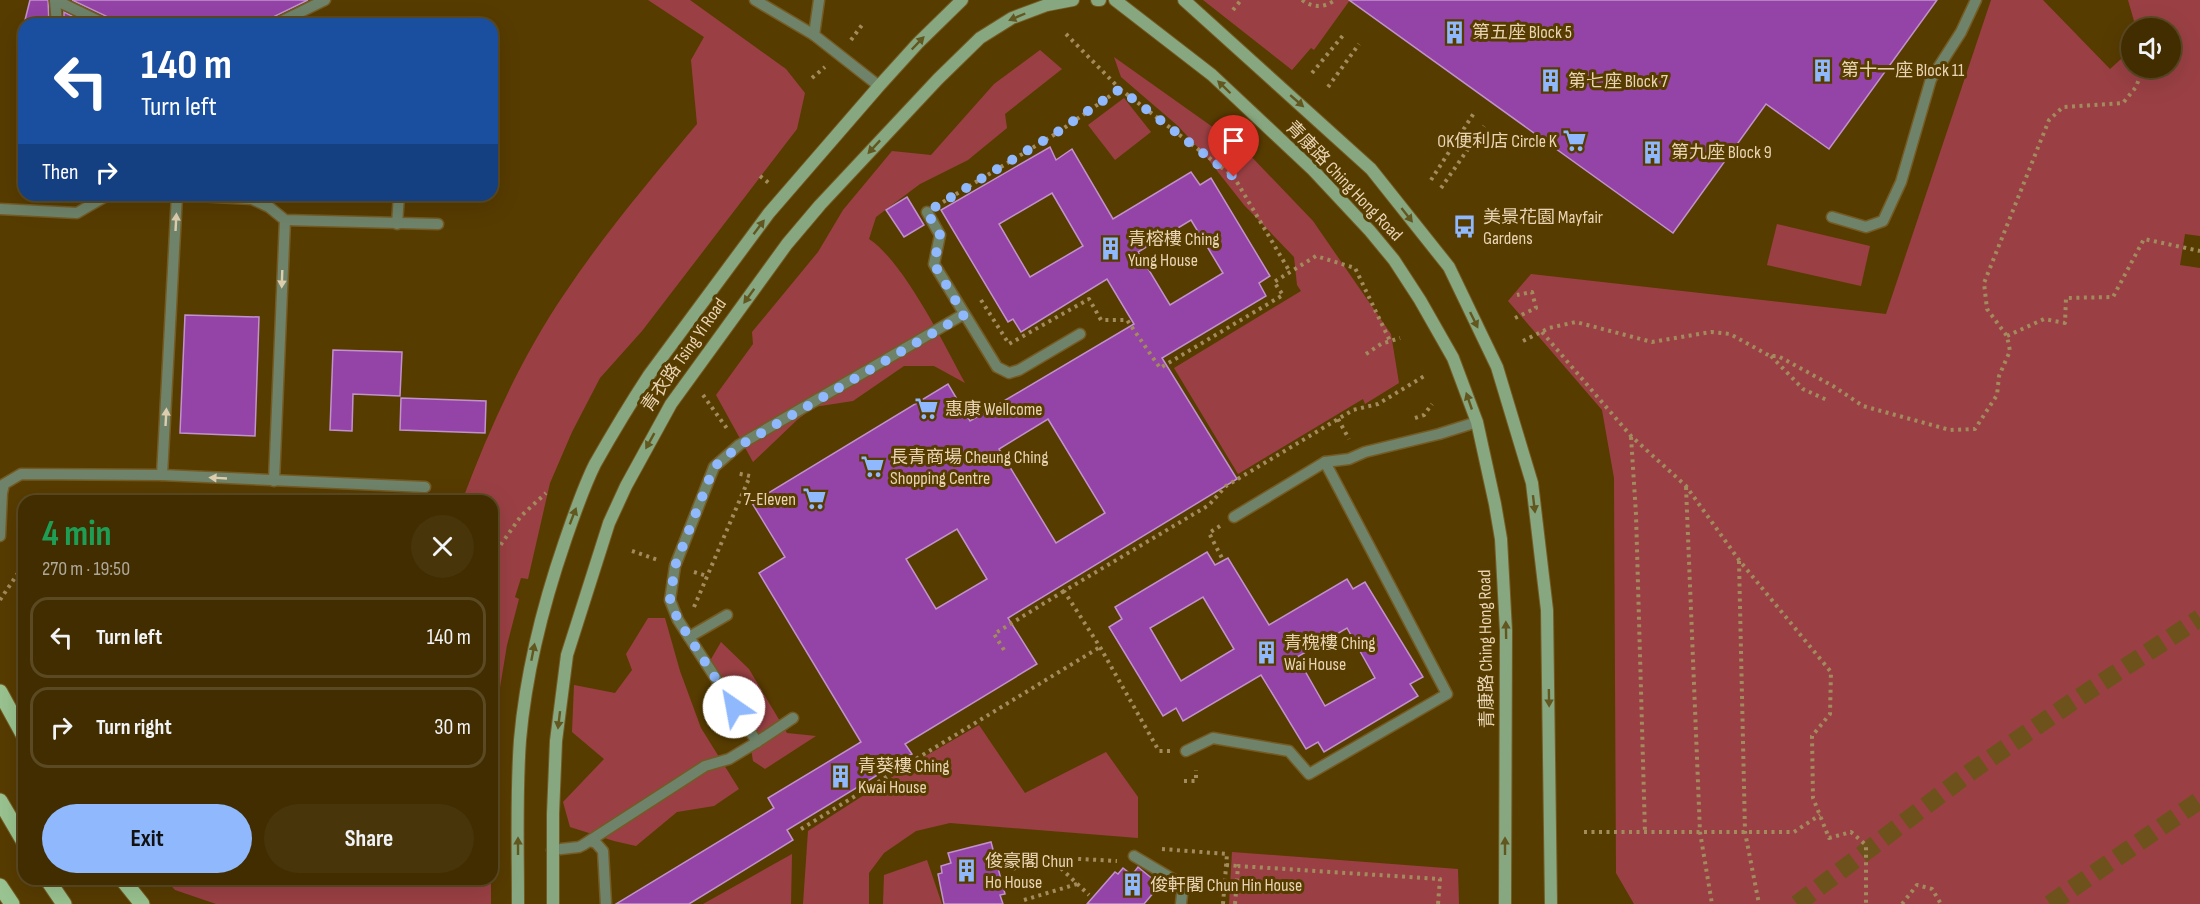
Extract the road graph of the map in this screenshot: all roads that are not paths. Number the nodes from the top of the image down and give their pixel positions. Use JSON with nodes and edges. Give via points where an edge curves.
{"nodes":[{"id":1,"x":55,"y":0,"type":"edge"},
{"id":2,"x":326,"y":0,"type":"edge"},
{"id":3,"x":755,"y":0,"type":"edge"},
{"id":4,"x":819,"y":0,"type":"edge"},
{"id":5,"x":962,"y":0,"type":"edge"},
{"id":6,"x":1073,"y":0,"type":"edge"},
{"id":7,"x":1115,"y":0,"type":"edge"},
{"id":8,"x":1184,"y":0,"type":"edge"},
{"id":9,"x":1976,"y":0,"type":"edge"},
{"id":10,"x":56,"y":18,"type":"edge"},
{"id":11,"x":92,"y":18,"type":"edge"},
{"id":12,"x":288,"y":18,"type":"edge"},
{"id":13,"x":814,"y":35,"type":"junction"},
{"id":14,"x":879,"y":86,"type":"junction"},
{"id":15,"x":98,"y":201,"type":"edge"},
{"id":16,"x":178,"y":201,"type":"edge"},
{"id":17,"x":256,"y":201,"type":"edge"},
{"id":18,"x":399,"y":201,"type":"edge"},
{"id":19,"x":0,"y":209,"type":"edge"},
{"id":20,"x":927,"y":212,"type":"road end"},
{"id":21,"x":1832,"y":217,"type":"dead end"},
{"id":22,"x":285,"y":220,"type":"junction"},
{"id":23,"x":397,"y":224,"type":"junction"},
{"id":24,"x":438,"y":224,"type":"dead end"},
{"id":25,"x":964,"y":315,"type":"junction"},
{"id":26,"x":1080,"y":334,"type":"dead end"},
{"id":27,"x":1477,"y":422,"type":"junction"},
{"id":28,"x":1325,"y":462,"type":"junction"},
{"id":29,"x":162,"y":476,"type":"junction"},
{"id":30,"x":274,"y":481,"type":"junction"},
{"id":31,"x":425,"y":487,"type":"dead end"},
{"id":32,"x":1234,"y":517,"type":"dead end"},
{"id":33,"x":0,"y":536,"type":"edge"},
{"id":34,"x":728,"y":615,"type":"dead end"},
{"id":35,"x":687,"y":634,"type":"junction"},
{"id":36,"x":0,"y":692,"type":"edge"},
{"id":37,"x":793,"y":718,"type":"dead end"},
{"id":38,"x":18,"y":725,"type":"edge"},
{"id":39,"x":757,"y":741,"type":"junction"},
{"id":40,"x":1186,"y":751,"type":"road end"},
{"id":41,"x":0,"y":801,"type":"edge"},
{"id":42,"x":18,"y":832,"type":"edge"},
{"id":43,"x":590,"y":841,"type":"junction"},
{"id":44,"x":552,"y":850,"type":"junction"},
{"id":45,"x":1134,"y":856,"type":"road end"},
{"id":46,"x":51,"y":885,"type":"edge"},
{"id":47,"x":127,"y":885,"type":"edge"},
{"id":48,"x":0,"y":886,"type":"edge"},
{"id":49,"x":12,"y":904,"type":"edge"},
{"id":50,"x":64,"y":904,"type":"edge"},
{"id":51,"x":142,"y":904,"type":"edge"},
{"id":52,"x":518,"y":904,"type":"edge"},
{"id":53,"x":553,"y":904,"type":"edge"},
{"id":54,"x":606,"y":904,"type":"edge"},
{"id":55,"x":1181,"y":904,"type":"edge"},
{"id":56,"x":1505,"y":904,"type":"edge"},
{"id":57,"x":1551,"y":904,"type":"edge"}],
"edges":[{"from":1,"to":10,"type":"lane"},
{"from":1,"to":11,"type":"lane"},
{"from":2,"to":12,"type":"lane"},
{"from":3,"to":13,"type":"lane"},
{"from":4,"to":13,"type":"lane"},
{"from":14,"to":5,"type":"main road","name":"青衣路 Tsing Yi Road","one_way":true},
{"from":6,"to":44,"type":"main road","name":"青衣路 Tsing Yi Road","one_way":true,"via":[[1012,18],[980,38],[938,79],[795,234],[671,404],[609,523],[567,655],[556,741]]},
{"from":27,"to":7,"type":"main road","name":"青康路 Ching Hong Road","one_way":true,"via":[[1437,328],[1394,260],[1370,231],[1313,170],[1212,75]]},
{"from":8,"to":57,"type":"main road","name":"青康路 Ching Hong Road","one_way":true,"via":[[1371,169],[1449,267],[1497,367],[1532,483],[1547,610]]},
{"from":9,"to":21,"type":"lane","via":[[1931,79],[1901,182],[1883,221],[1866,227]]},
{"from":13,"to":14,"type":"lane"},
{"from":52,"to":14,"type":"main road","name":"青衣路 Tsing Yi Road","one_way":true,"via":[[520,740],[533,650],[554,572],[594,466],[630,402],[769,213]]},
{"from":15,"to":19,"type":"lane","via":[[77,213]]},
{"from":29,"to":16,"type":"lane","one_way":true},
{"from":17,"to":22,"type":"lane"},
{"from":18,"to":23,"type":"lane"},
{"from":20,"to":25,"type":"lane","via":[[940,235],[934,264]]},
{"from":22,"to":23,"type":"lane"},
{"from":22,"to":30,"type":"lane","one_way":true},
{"from":23,"to":24,"type":"lane"},
{"from":25,"to":26,"type":"lane","via":[[997,367],[1009,373]]},
{"from":25,"to":35,"type":"lane","via":[[739,446],[714,467],[670,588],[670,600]]},
{"from":27,"to":28,"type":"lane","via":[[1349,459]]},
{"from":56,"to":27,"type":"main road","name":"青康路 Ching Hong Road","one_way":true,"via":[[1504,581],[1495,504]]},
{"from":28,"to":32,"type":"lane"},
{"from":28,"to":40,"type":"lane","via":[[1448,694],[1309,774],[1289,751],[1213,738]]},
{"from":30,"to":29,"type":"lane","one_way":true},
{"from":29,"to":33,"type":"lane","via":[[21,474],[4,484]]},
{"from":30,"to":31,"type":"lane"},
{"from":34,"to":35,"type":"lane"},
{"from":35,"to":39,"type":"lane"},
{"from":36,"to":38,"type":"main road"},
{"from":37,"to":39,"type":"lane"},
{"from":39,"to":43,"type":"lane","via":[[729,759],[705,766]]},
{"from":41,"to":42,"type":"main road"},
{"from":43,"to":44,"type":"lane","via":[[579,847]]},
{"from":43,"to":54,"type":"lane","via":[[603,851]]},
{"from":44,"to":53,"type":"main road","name":"青衣路 Tsing Yi Road"},
{"from":45,"to":55,"type":"lane","via":[[1183,885]]},
{"from":46,"to":50,"type":"main road"},
{"from":47,"to":51,"type":"main road"},
{"from":48,"to":49,"type":"main road"}]}
